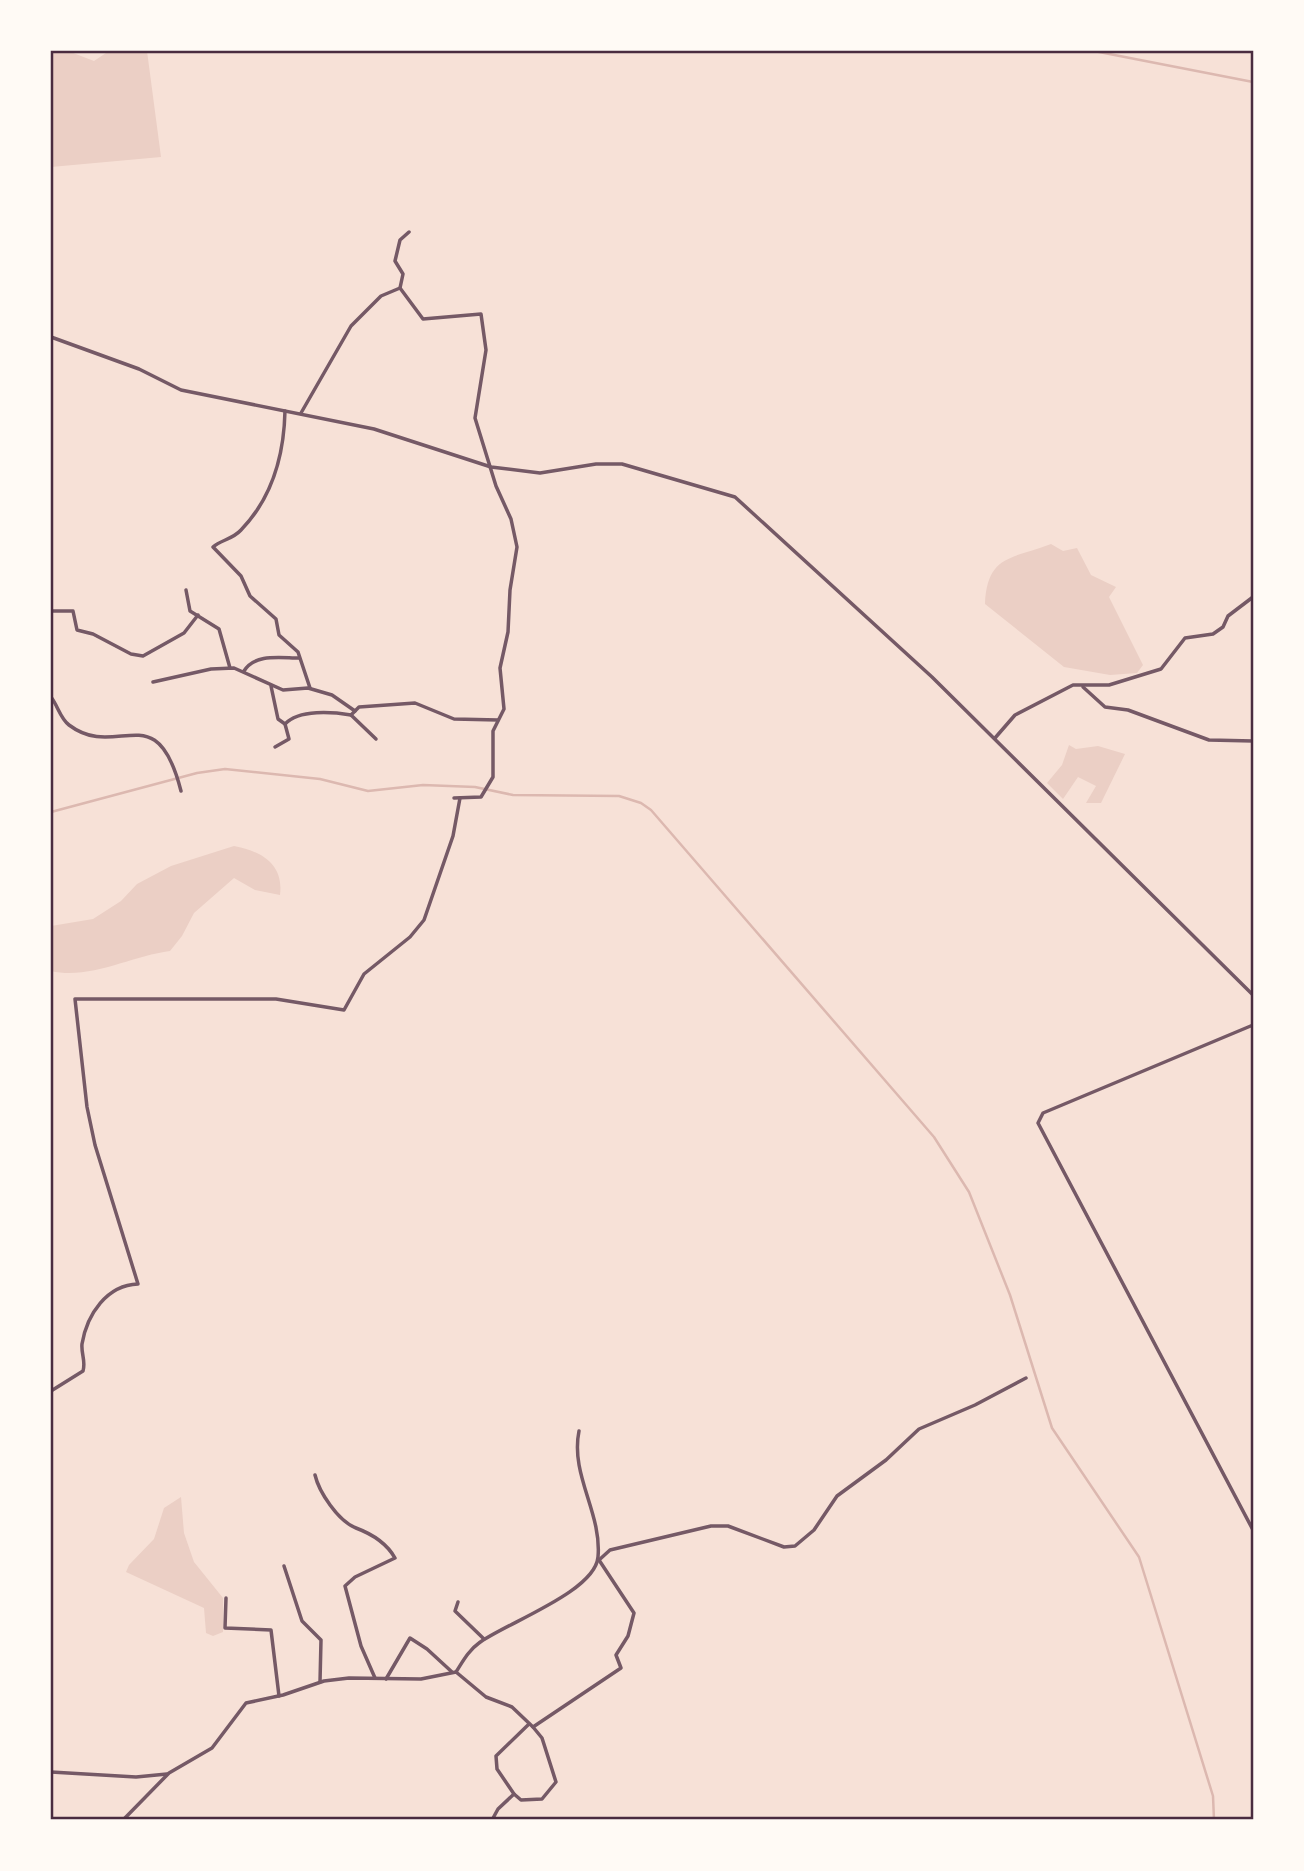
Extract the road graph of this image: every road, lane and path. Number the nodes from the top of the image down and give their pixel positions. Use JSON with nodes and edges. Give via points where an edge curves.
{"nodes":[{"id":1,"x":409,"y":232,"type":"dead end"},
{"id":2,"x":400,"y":288,"type":"junction"},
{"id":3,"x":51,"y":337,"type":"edge"},
{"id":4,"x":285,"y":410,"type":"junction"},
{"id":5,"x":301,"y":413,"type":"junction"},
{"id":6,"x":491,"y":467,"type":"junction"},
{"id":7,"x":186,"y":590,"type":"dead end"},
{"id":8,"x":1253,"y":597,"type":"edge"},
{"id":9,"x":51,"y":611,"type":"edge"},
{"id":10,"x":198,"y":615,"type":"junction"},
{"id":11,"x":299,"y":658,"type":"junction"},
{"id":12,"x":230,"y":668,"type":"junction"},
{"id":13,"x":244,"y":671,"type":"junction"},
{"id":14,"x":153,"y":682,"type":"dead end"},
{"id":15,"x":270,"y":684,"type":"junction"},
{"id":16,"x":1083,"y":687,"type":"junction"},
{"id":17,"x":310,"y":688,"type":"junction"},
{"id":18,"x":51,"y":698,"type":"edge"},
{"id":19,"x":355,"y":711,"type":"junction"},
{"id":20,"x":351,"y":715,"type":"junction"},
{"id":21,"x":498,"y":720,"type":"junction"},
{"id":22,"x":285,"y":724,"type":"junction"},
{"id":23,"x":995,"y":738,"type":"junction"},
{"id":24,"x":376,"y":740,"type":"dead end"},
{"id":25,"x":1253,"y":741,"type":"edge"},
{"id":26,"x":275,"y":747,"type":"dead end"},
{"id":27,"x":181,"y":788,"type":"dead end"},
{"id":28,"x":454,"y":798,"type":"dead end"},
{"id":29,"x":460,"y":798,"type":"junction"},
{"id":30,"x":1253,"y":995,"type":"edge"},
{"id":31,"x":1253,"y":1025,"type":"edge"},
{"id":32,"x":1026,"y":1377,"type":"dead end"},
{"id":33,"x":51,"y":1391,"type":"edge"},
{"id":34,"x":579,"y":1431,"type":"dead end"},
{"id":35,"x":315,"y":1475,"type":"dead end"},
{"id":36,"x":1253,"y":1530,"type":"edge"},
{"id":37,"x":598,"y":1560,"type":"junction"},
{"id":38,"x":284,"y":1566,"type":"dead end"},
{"id":39,"x":226,"y":1598,"type":"dead end"},
{"id":40,"x":458,"y":1602,"type":"dead end"},
{"id":41,"x":484,"y":1639,"type":"junction"},
{"id":42,"x":454,"y":1672,"type":"junction"},
{"id":43,"x":375,"y":1678,"type":"junction"},
{"id":44,"x":386,"y":1679,"type":"junction"},
{"id":45,"x":320,"y":1682,"type":"junction"},
{"id":46,"x":279,"y":1696,"type":"junction"},
{"id":47,"x":531,"y":1725,"type":"junction"},
{"id":48,"x":51,"y":1772,"type":"edge"},
{"id":49,"x":169,"y":1773,"type":"junction"},
{"id":50,"x":514,"y":1794,"type":"junction"},
{"id":51,"x":123,"y":1820,"type":"edge"},
{"id":52,"x":492,"y":1820,"type":"edge"}],
"edges":[{"from":1,"to":2,"type":"street","via":[[394,254],[403,274]]},
{"from":2,"to":5,"type":"street","via":[[381,296],[351,326]]},
{"from":2,"to":6,"type":"street","via":[[425,321],[481,314],[486,350],[474,412]]},
{"from":3,"to":4,"type":"street","via":[[139,369],[181,390]]},
{"from":4,"to":5,"type":"street"},
{"from":4,"to":11,"type":"street","via":[[284,446],[272,482],[240,532],[213,547],[241,576],[250,596],[276,619],[279,635],[295,648]]},
{"from":5,"to":6,"type":"street","via":[[391,434]]},
{"from":6,"to":21,"type":"street","via":[[512,519],[517,547],[500,668],[504,709]]},
{"from":6,"to":23,"type":"street","via":[[540,473],[622,464],[735,496]]},
{"from":7,"to":10,"type":"street","via":[[190,611]]},
{"from":8,"to":16,"type":"street","via":[[1213,634],[1185,638],[1161,669],[1131,680]]},
{"from":9,"to":10,"type":"street","via":[[73,611],[77,631],[143,656],[184,633]]},
{"from":10,"to":12,"type":"street","via":[[219,629]]},
{"from":11,"to":13,"type":"street","via":[[257,659]]},
{"from":11,"to":17,"type":"street"},
{"from":12,"to":13,"type":"street"},
{"from":12,"to":14,"type":"street"},
{"from":13,"to":15,"type":"street"},
{"from":15,"to":17,"type":"street","via":[[286,691]]},
{"from":15,"to":22,"type":"street","via":[[278,719]]},
{"from":16,"to":23,"type":"street","via":[[1073,685],[1015,715]]},
{"from":16,"to":25,"type":"street","via":[[1105,707],[1128,710],[1209,740]]},
{"from":17,"to":19,"type":"street","via":[[339,698]]},
{"from":18,"to":27,"type":"street","via":[[66,723],[76,729],[108,737],[145,734],[167,752]]},
{"from":19,"to":20,"type":"street"},
{"from":19,"to":21,"type":"street","via":[[415,703],[454,719]]},
{"from":20,"to":22,"type":"street","via":[[309,714]]},
{"from":20,"to":24,"type":"street"},
{"from":21,"to":29,"type":"street","via":[[492,731],[491,783],[484,794]]},
{"from":22,"to":26,"type":"street","via":[[289,738]]},
{"from":23,"to":30,"type":"street"},
{"from":28,"to":29,"type":"street"},
{"from":29,"to":33,"type":"street","via":[[453,836],[424,920],[363,974],[344,1010],[276,999],[75,999],[92,1134],[138,1284],[125,1284],[104,1297],[84,1338],[83,1371]]},
{"from":31,"to":36,"type":"street","via":[[1043,1113],[1038,1123]]},
{"from":32,"to":37,"type":"street","via":[[919,1429],[837,1496],[814,1530],[794,1546],[784,1547],[728,1526],[710,1526],[619,1546]]},
{"from":34,"to":37,"type":"street","via":[[579,1471],[597,1524]]},
{"from":35,"to":43,"type":"street","via":[[328,1503],[352,1526],[384,1543],[395,1558],[345,1586]]},
{"from":37,"to":41,"type":"street","via":[[581,1585]]},
{"from":37,"to":47,"type":"street","via":[[634,1613],[628,1636],[616,1655],[621,1668]]},
{"from":38,"to":45,"type":"street","via":[[302,1621],[321,1640]]},
{"from":39,"to":46,"type":"street","via":[[225,1628],[271,1630]]},
{"from":40,"to":41,"type":"street","via":[[455,1611]]},
{"from":41,"to":42,"type":"street"},
{"from":42,"to":44,"type":"street","via":[[421,1679]]},
{"from":42,"to":44,"type":"street","via":[[410,1639]]},
{"from":42,"to":47,"type":"street","via":[[486,1697],[512,1707]]},
{"from":43,"to":44,"type":"street"},
{"from":43,"to":45,"type":"street"},
{"from":45,"to":46,"type":"street"},
{"from":46,"to":49,"type":"street","via":[[246,1703],[212,1748]]},
{"from":47,"to":50,"type":"street","via":[[496,1756],[497,1769]]},
{"from":47,"to":50,"type":"street","via":[[542,1738],[556,1782],[542,1799],[521,1800]]},
{"from":48,"to":49,"type":"street","via":[[136,1777]]},
{"from":49,"to":51,"type":"street"},
{"from":50,"to":52,"type":"street"}]}
